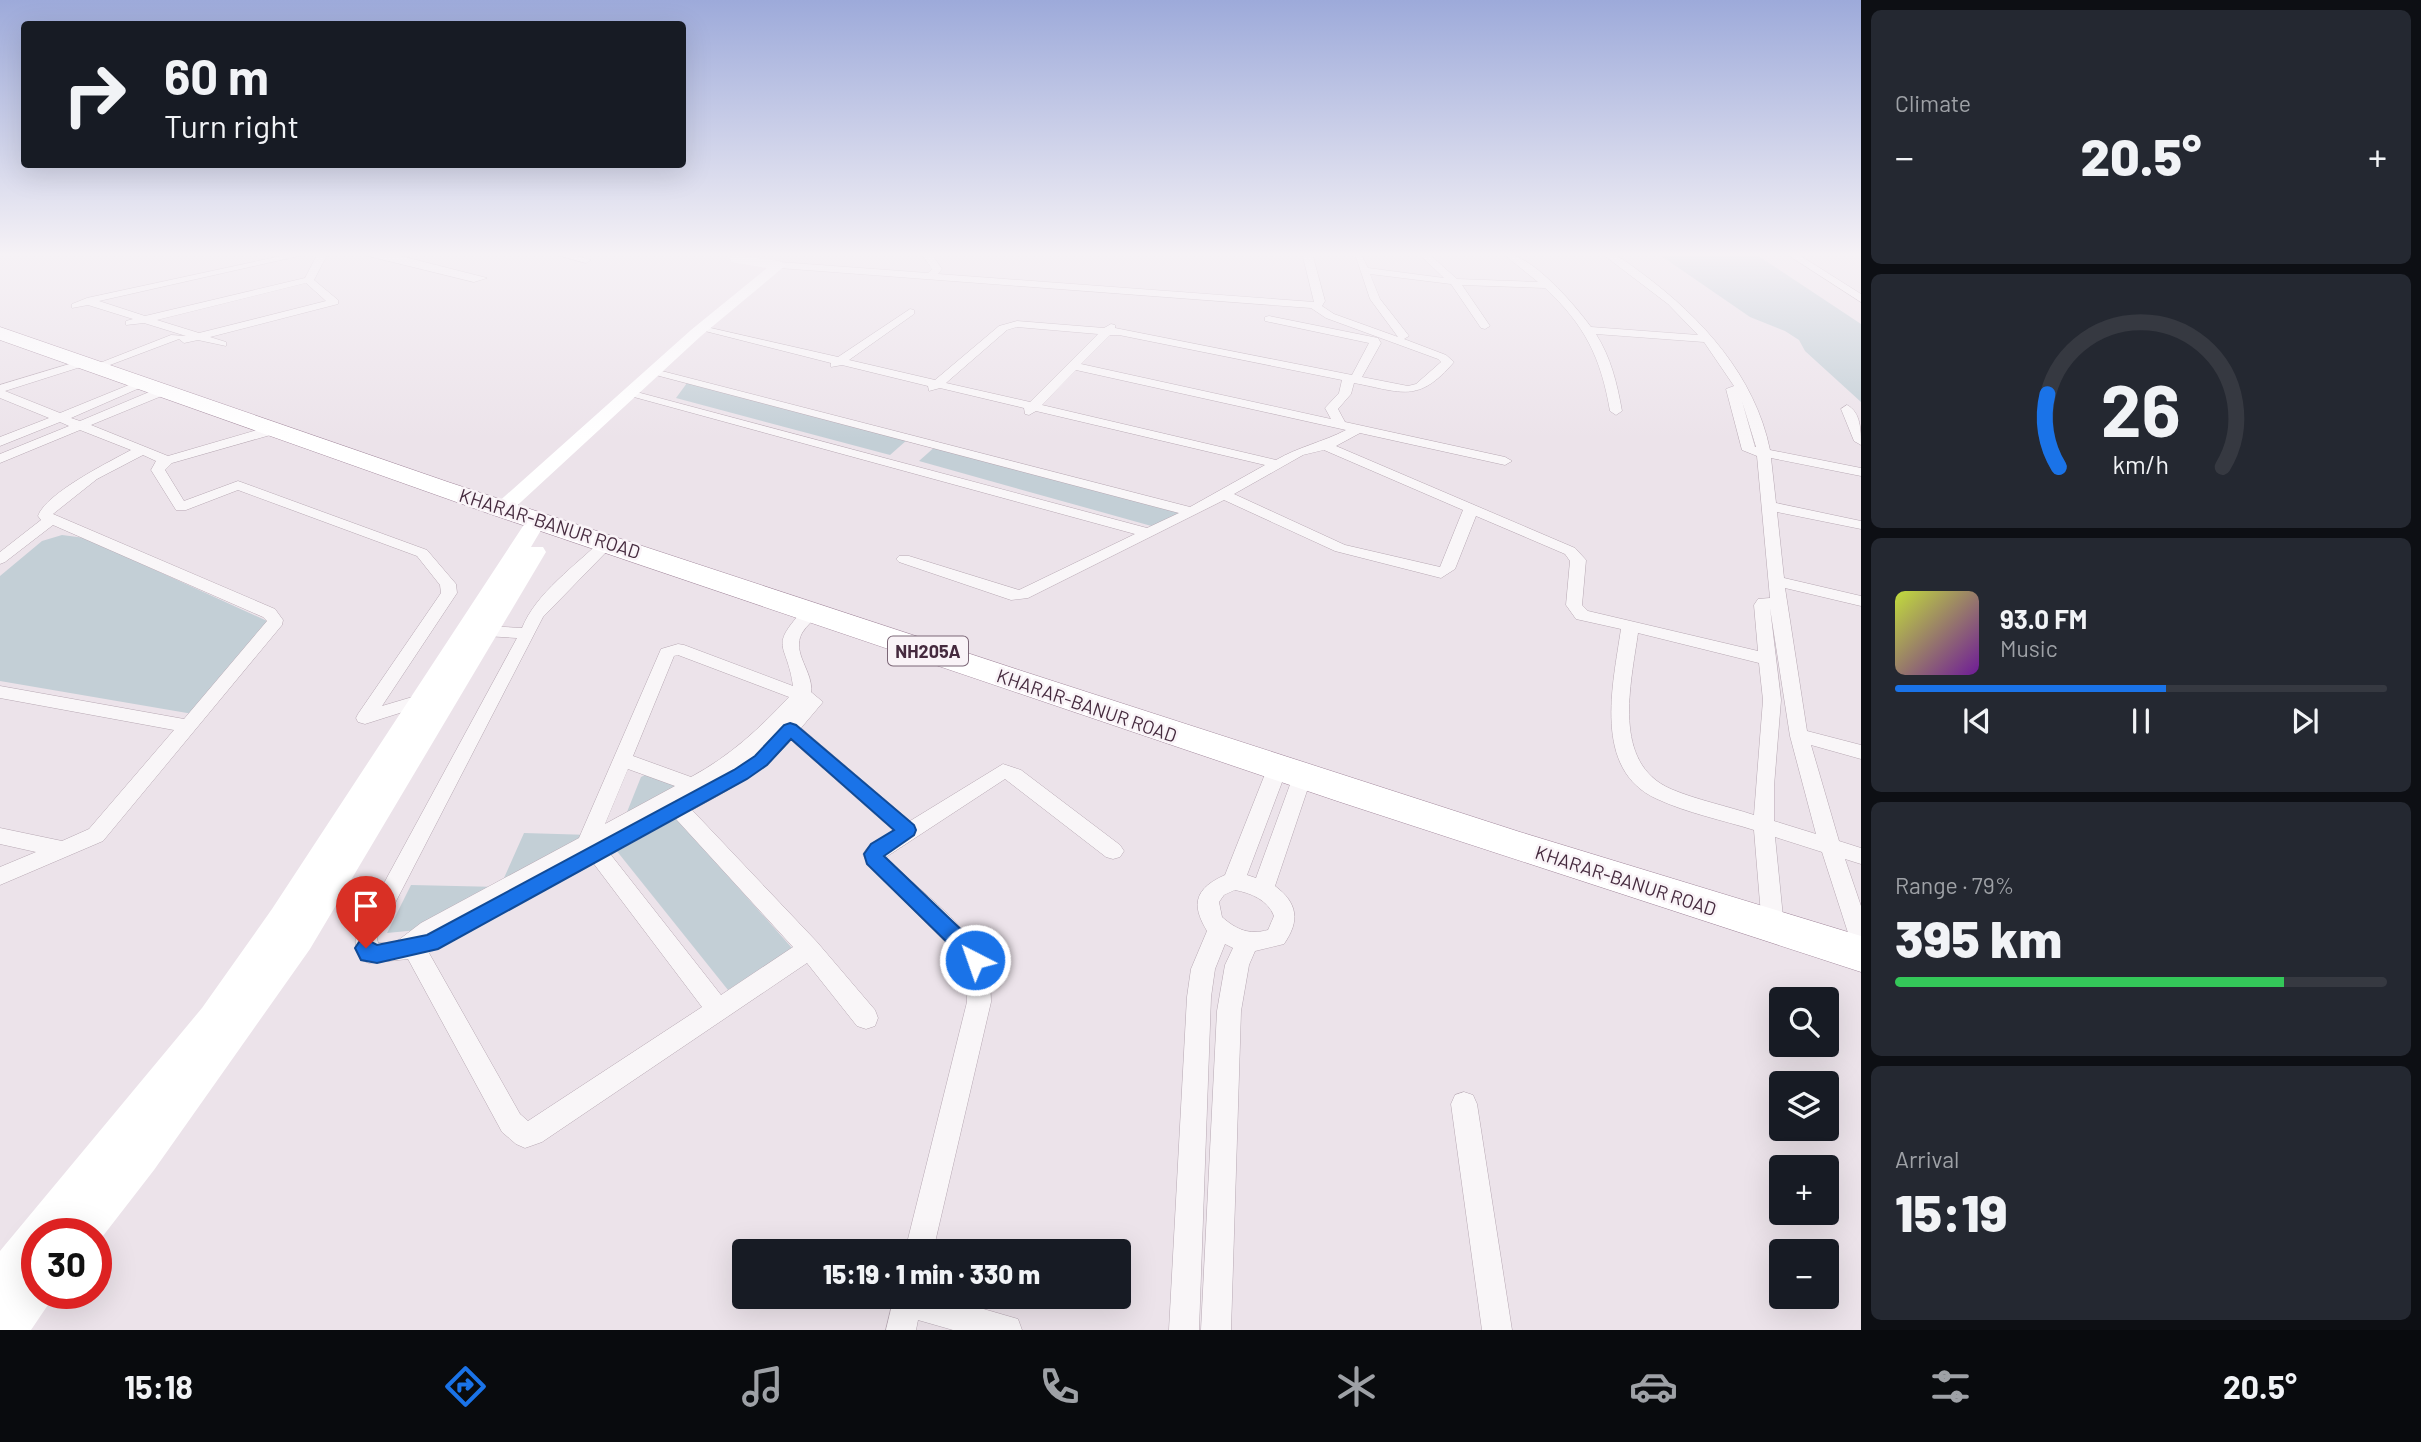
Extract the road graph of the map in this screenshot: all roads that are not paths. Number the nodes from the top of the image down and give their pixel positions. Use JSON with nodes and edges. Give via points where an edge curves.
{"nodes":[{"id":1,"x":105,"y":315,"type":"edge"},
{"id":2,"x":128,"y":315,"type":"edge"},
{"id":3,"x":163,"y":315,"type":"edge"},
{"id":4,"x":282,"y":315,"type":"edge"},
{"id":5,"x":717,"y":315,"type":"edge"},
{"id":6,"x":906,"y":315,"type":"edge"},
{"id":7,"x":1329,"y":315,"type":"edge"},
{"id":8,"x":1387,"y":315,"type":"edge"},
{"id":9,"x":1479,"y":315,"type":"edge"},
{"id":10,"x":1576,"y":315,"type":"edge"},
{"id":11,"x":1677,"y":315,"type":"edge"},
{"id":12,"x":1683,"y":315,"type":"edge"},
{"id":13,"x":1269,"y":319,"type":"dead end"},
{"id":14,"x":143,"y":320,"type":"junction"},
{"id":15,"x":131,"y":323,"type":"junction"},
{"id":16,"x":1485,"y":326,"type":"dead end"},
{"id":17,"x":1110,"y":329,"type":"junction"},
{"id":18,"x":1589,"y":330,"type":"junction"},
{"id":19,"x":699,"y":331,"type":"junction"},
{"id":20,"x":0,"y":332,"type":"edge"},
{"id":21,"x":198,"y":336,"type":"junction"},
{"id":22,"x":1403,"y":336,"type":"dead end"},
{"id":23,"x":180,"y":338,"type":"junction"},
{"id":24,"x":1703,"y":339,"type":"junction"},
{"id":25,"x":222,"y":344,"type":"dead end"},
{"id":26,"x":207,"y":348,"type":"dead end"},
{"id":27,"x":838,"y":363,"type":"junction"},
{"id":28,"x":92,"y":364,"type":"junction"},
{"id":29,"x":1073,"y":366,"type":"junction"},
{"id":30,"x":654,"y":373,"type":"junction"},
{"id":31,"x":1353,"y":377,"type":"junction"},
{"id":32,"x":931,"y":386,"type":"junction"},
{"id":33,"x":155,"y":387,"type":"junction"},
{"id":34,"x":0,"y":392,"type":"edge"},
{"id":35,"x":629,"y":394,"type":"junction"},
{"id":36,"x":1031,"y":409,"type":"junction"},
{"id":37,"x":1847,"y":409,"type":"dead end"},
{"id":38,"x":1616,"y":411,"type":"dead end"},
{"id":39,"x":58,"y":418,"type":"junction"},
{"id":40,"x":1340,"y":424,"type":"junction"},
{"id":41,"x":78,"y":425,"type":"junction"},
{"id":42,"x":1359,"y":428,"type":"junction"},
{"id":43,"x":276,"y":429,"type":"junction"},
{"id":44,"x":1861,"y":441,"type":"edge"},
{"id":45,"x":0,"y":442,"type":"edge"},
{"id":46,"x":1325,"y":446,"type":"junction"},
{"id":47,"x":144,"y":449,"type":"junction"},
{"id":48,"x":902,"y":452,"type":"junction"},
{"id":49,"x":1763,"y":453,"type":"junction"},
{"id":50,"x":0,"y":459,"type":"edge"},
{"id":51,"x":167,"y":460,"type":"junction"},
{"id":52,"x":1505,"y":461,"type":"dead end"},
{"id":53,"x":1273,"y":466,"type":"junction"},
{"id":54,"x":1861,"y":472,"type":"edge"},
{"id":55,"x":1223,"y":494,"type":"junction"},
{"id":56,"x":1768,"y":506,"type":"junction"},
{"id":57,"x":502,"y":509,"type":"junction"},
{"id":58,"x":1471,"y":509,"type":"junction"},
{"id":59,"x":1192,"y":512,"type":"junction"},
{"id":60,"x":50,"y":520,"type":"junction"},
{"id":61,"x":545,"y":522,"type":"junction"},
{"id":62,"x":1861,"y":525,"type":"edge"},
{"id":63,"x":1147,"y":533,"type":"junction"},
{"id":64,"x":608,"y":542,"type":"junction"},
{"id":65,"x":0,"y":559,"type":"edge"},
{"id":66,"x":904,"y":559,"type":"dead end"},
{"id":67,"x":1778,"y":592,"type":"junction"},
{"id":68,"x":1861,"y":601,"type":"edge"},
{"id":69,"x":1861,"y":610,"type":"edge"},
{"id":70,"x":812,"y":611,"type":"junction"},
{"id":71,"x":1630,"y":627,"type":"junction"},
{"id":72,"x":486,"y":631,"type":"junction"},
{"id":73,"x":528,"y":634,"type":"junction"},
{"id":74,"x":1767,"y":659,"type":"junction"},
{"id":75,"x":0,"y":692,"type":"edge"},
{"id":76,"x":801,"y":695,"type":"junction"},
{"id":77,"x":419,"y":701,"type":"junction"},
{"id":78,"x":187,"y":726,"type":"junction"},
{"id":79,"x":790,"y":729,"type":"junction"},
{"id":80,"x":1799,"y":735,"type":"junction"},
{"id":81,"x":1861,"y":752,"type":"edge"},
{"id":82,"x":622,"y":759,"type":"junction"},
{"id":83,"x":1289,"y":772,"type":"junction"},
{"id":84,"x":694,"y":786,"type":"junction"},
{"id":85,"x":673,"y":804,"type":"junction"},
{"id":86,"x":1764,"y":827,"type":"junction"},
{"id":87,"x":907,"y":830,"type":"junction"},
{"id":88,"x":0,"y":836,"type":"edge"},
{"id":89,"x":1830,"y":846,"type":"junction"},
{"id":90,"x":593,"y":847,"type":"junction"},
{"id":91,"x":63,"y":849,"type":"junction"},
{"id":92,"x":1114,"y":851,"type":"dead end"},
{"id":93,"x":1861,"y":856,"type":"edge"},
{"id":94,"x":0,"y":876,"type":"edge"},
{"id":95,"x":1234,"y":881,"type":"junction"},
{"id":96,"x":1263,"y":889,"type":"junction"},
{"id":97,"x":1773,"y":927,"type":"junction"},
{"id":98,"x":1219,"y":930,"type":"junction"},
{"id":99,"x":1861,"y":939,"type":"edge"},
{"id":100,"x":1247,"y":943,"type":"junction"},
{"id":101,"x":409,"y":947,"type":"junction"},
{"id":102,"x":809,"y":949,"type":"junction"},
{"id":103,"x":1861,"y":954,"type":"edge"},
{"id":104,"x":718,"y":1010,"type":"junction"},
{"id":105,"x":866,"y":1018,"type":"dead end"},
{"id":106,"x":1464,"y":1104,"type":"dead end"},
{"id":107,"x":53,"y":1218,"type":"edge"},
{"id":108,"x":93,"y":1218,"type":"edge"},
{"id":109,"x":922,"y":1239,"type":"edge"},
{"id":110,"x":21,"y":1257,"type":"edge"},
{"id":111,"x":0,"y":1283,"type":"edge"},
{"id":112,"x":21,"y":1308,"type":"edge"},
{"id":113,"x":905,"y":1310,"type":"edge"},
{"id":114,"x":4,"y":1330,"type":"edge"},
{"id":115,"x":1007,"y":1330,"type":"edge"},
{"id":116,"x":1184,"y":1330,"type":"edge"},
{"id":117,"x":1216,"y":1330,"type":"edge"},
{"id":118,"x":1497,"y":1330,"type":"edge"}],
"edges":[{"from":1,"to":15,"type":"street"},
{"from":2,"to":14,"type":"street"},
{"from":3,"to":14,"type":"street"},
{"from":4,"to":21,"type":"street"},
{"from":5,"to":19,"type":"main road"},
{"from":6,"to":27,"type":"street"},
{"from":7,"to":31,"type":"street","via":[[1448,360],[1418,388]]},
{"from":8,"to":22,"type":"street"},
{"from":9,"to":16,"type":"street"},
{"from":10,"to":18,"type":"street"},
{"from":11,"to":24,"type":"street"},
{"from":12,"to":24,"type":"street"},
{"from":13,"to":31,"type":"street","via":[[1374,340]]},
{"from":14,"to":15,"type":"street"},
{"from":14,"to":21,"type":"street"},
{"from":15,"to":23,"type":"street"},
{"from":17,"to":29,"type":"street"},
{"from":17,"to":31,"type":"street"},
{"from":17,"to":32,"type":"street","via":[[1011,325]]},
{"from":18,"to":24,"type":"street"},
{"from":18,"to":38,"type":"street","via":[[1606,365]]},
{"from":19,"to":27,"type":"street"},
{"from":19,"to":30,"type":"main road"},
{"from":20,"to":28,"type":"highway","name":"KHARAR-BANUR ROAD","number":"NH205A"},
{"from":21,"to":23,"type":"street"},
{"from":21,"to":25,"type":"street"},
{"from":23,"to":26,"type":"street"},
{"from":23,"to":28,"type":"street"},
{"from":24,"to":49,"type":"street","via":[[1733,391],[1748,449]]},
{"from":27,"to":32,"type":"street"},
{"from":28,"to":33,"type":"highway","name":"KHARAR-BANUR ROAD","number":"NH205A"},
{"from":28,"to":34,"type":"street"},
{"from":29,"to":36,"type":"street"},
{"from":29,"to":40,"type":"street"},
{"from":30,"to":35,"type":"main road"},
{"from":30,"to":48,"type":"street"},
{"from":31,"to":40,"type":"street","via":[[1331,408]]},
{"from":32,"to":36,"type":"street"},
{"from":33,"to":39,"type":"street"},
{"from":33,"to":41,"type":"street"},
{"from":33,"to":43,"type":"highway","name":"KHARAR-BANUR ROAD","number":"NH205A"},
{"from":34,"to":39,"type":"street"},
{"from":35,"to":48,"type":"street"},
{"from":35,"to":57,"type":"main road"},
{"from":36,"to":53,"type":"street"},
{"from":37,"to":44,"type":"street"},
{"from":39,"to":41,"type":"street"},
{"from":39,"to":45,"type":"street"},
{"from":40,"to":42,"type":"street"},
{"from":41,"to":47,"type":"street"},
{"from":41,"to":50,"type":"street"},
{"from":42,"to":46,"type":"street"},
{"from":42,"to":52,"type":"street"},
{"from":43,"to":51,"type":"street"},
{"from":43,"to":57,"type":"highway","name":"KHARAR-BANUR ROAD","number":"NH205A"},
{"from":46,"to":53,"type":"street","via":[[1298,452]]},
{"from":46,"to":58,"type":"street"},
{"from":47,"to":51,"type":"street"},
{"from":47,"to":60,"type":"street","via":[[83,483],[47,510],[45,516]]},
{"from":48,"to":59,"type":"street"},
{"from":48,"to":63,"type":"street"},
{"from":49,"to":54,"type":"street"},
{"from":49,"to":56,"type":"street"},
{"from":51,"to":77,"type":"street","via":[[158,470],[181,507],[241,486],[427,557],[448,584],[449,593],[365,718]]},
{"from":53,"to":55,"type":"street"},
{"from":55,"to":58,"type":"street","via":[[1340,548],[1441,573],[1447,569]]},
{"from":55,"to":59,"type":"street"},
{"from":56,"to":62,"type":"street"},
{"from":56,"to":67,"type":"street"},
{"from":57,"to":61,"type":"highway","name":"KHARAR-BANUR ROAD","number":"NH205A"},
{"from":58,"to":71,"type":"street","via":[[1570,551],[1578,560],[1576,610],[1589,618]]},
{"from":59,"to":63,"type":"street"},
{"from":60,"to":65,"type":"street"},
{"from":60,"to":78,"type":"street","via":[[273,616],[274,625]]},
{"from":61,"to":64,"type":"highway","name":"KHARAR-BANUR ROAD","number":"NH205A"},
{"from":61,"to":72,"type":"main road"},
{"from":61,"to":77,"type":"main road"},
{"from":63,"to":66,"type":"street","via":[[1016,596]]},
{"from":64,"to":70,"type":"highway","name":"KHARAR-BANUR ROAD","number":"NH205A"},
{"from":64,"to":73,"type":"street","via":[[543,606]]},
{"from":67,"to":68,"type":"street"},
{"from":67,"to":69,"type":"street"},
{"from":67,"to":74,"type":"street","via":[[1762,605]]},
{"from":67,"to":80,"type":"street"},
{"from":70,"to":76,"type":"street","via":[[790,645],[803,686]]},
{"from":70,"to":83,"type":"highway","name":"KHARAR-BANUR ROAD","number":"NH205A"},
{"from":71,"to":74,"type":"street"},
{"from":71,"to":86,"type":"street","via":[[1618,727],[1642,782],[1663,794]]},
{"from":72,"to":73,"type":"street"},
{"from":72,"to":108,"type":"main road","via":[[299,940]]},
{"from":73,"to":101,"type":"street","via":[[366,937],[369,953]]},
{"from":74,"to":86,"type":"street","via":[[1772,699]]},
{"from":75,"to":78,"type":"street"},
{"from":76,"to":79,"type":"street","via":[[814,702]]},
{"from":76,"to":82,"type":"street","via":[[683,650],[672,650],[663,657]]},
{"from":76,"to":84,"type":"street","via":[[739,759]]},
{"from":77,"to":107,"type":"main road","via":[[214,1019]]},
{"from":78,"to":91,"type":"street","via":[[96,835]]},
{"from":79,"to":85,"type":"street","via":[[751,768]]},
{"from":79,"to":87,"type":"street"},
{"from":80,"to":81,"type":"street"},
{"from":80,"to":89,"type":"street"},
{"from":82,"to":84,"type":"street"},
{"from":82,"to":90,"type":"street","via":[[589,838]]},
{"from":83,"to":95,"type":"street"},
{"from":83,"to":96,"type":"street"},
{"from":83,"to":97,"type":"highway","name":"KHARAR-BANUR ROAD","number":"NH205A"},
{"from":84,"to":85,"type":"street"},
{"from":85,"to":90,"type":"street"},
{"from":85,"to":102,"type":"street"},
{"from":86,"to":89,"type":"street"},
{"from":86,"to":97,"type":"street"},
{"from":87,"to":92,"type":"street","via":[[1003,771]]},
{"from":87,"to":109,"type":"street","via":[[878,849],[874,859],[964,946],[975,960],[980,980],[979,1002]]},
{"from":88,"to":91,"type":"street"},
{"from":89,"to":93,"type":"street"},
{"from":89,"to":99,"type":"street"},
{"from":90,"to":101,"type":"street","via":[[431,943]]},
{"from":90,"to":104,"type":"street"},
{"from":91,"to":94,"type":"street"},
{"from":95,"to":96,"type":"street"},
{"from":95,"to":98,"type":"street","via":[[1210,893],[1208,913]]},
{"from":96,"to":100,"type":"street","via":[[1278,901],[1285,922],[1276,937],[1265,943]]},
{"from":97,"to":103,"type":"highway","name":"KHARAR-BANUR ROAD","number":"NH205A"},
{"from":98,"to":100,"type":"street"},
{"from":98,"to":116,"type":"street","via":[[1203,969],[1199,997]]},
{"from":100,"to":117,"type":"street","via":[[1237,965],[1229,1011]]},
{"from":101,"to":104,"type":"street","via":[[511,1123],[525,1135]]},
{"from":102,"to":104,"type":"street"},
{"from":102,"to":105,"type":"street"},
{"from":106,"to":118,"type":"street"},
{"from":110,"to":111,"type":"main road"},
{"from":112,"to":114,"type":"main road"},
{"from":113,"to":115,"type":"street"}]}
